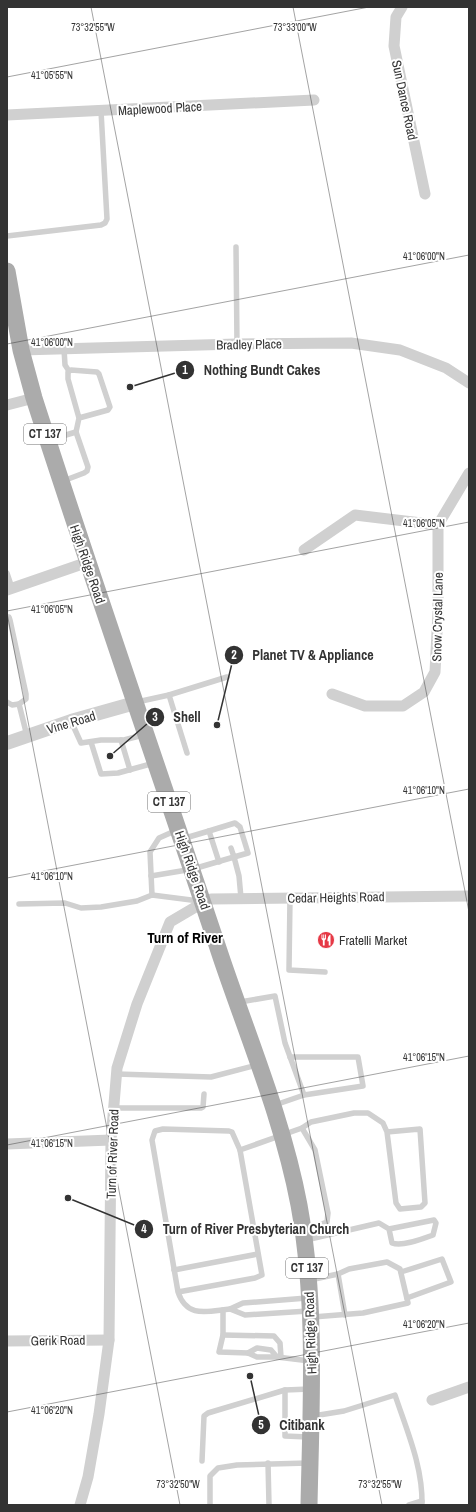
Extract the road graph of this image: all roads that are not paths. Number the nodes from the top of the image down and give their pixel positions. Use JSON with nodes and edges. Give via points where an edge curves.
{"nodes":[{"id":1,"x":402,"y":7,"type":"edge"},
{"id":2,"x":314,"y":100,"type":"dead end"},
{"id":3,"x":101,"y":111,"type":"junction"},
{"id":4,"x":7,"y":115,"type":"edge"},
{"id":5,"x":425,"y":194,"type":"dead end"},
{"id":6,"x":7,"y":236,"type":"edge"},
{"id":7,"x":236,"y":247,"type":"dead end"},
{"id":8,"x":7,"y":271,"type":"edge"},
{"id":9,"x":237,"y":344,"type":"junction"},
{"id":10,"x":64,"y":349,"type":"junction"},
{"id":11,"x":21,"y":350,"type":"junction"},
{"id":12,"x":70,"y":371,"type":"junction"},
{"id":13,"x":469,"y":383,"type":"edge"},
{"id":14,"x":34,"y":398,"type":"junction"},
{"id":15,"x":7,"y":405,"type":"edge"},
{"id":16,"x":79,"y":418,"type":"junction"},
{"id":17,"x":76,"y":432,"type":"junction"},
{"id":18,"x":47,"y":441,"type":"junction"},
{"id":19,"x":469,"y":473,"type":"edge"},
{"id":20,"x":60,"y":482,"type":"junction"},
{"id":21,"x":438,"y":525,"type":"junction"},
{"id":22,"x":304,"y":550,"type":"dead end"},
{"id":23,"x":88,"y":562,"type":"junction"},
{"id":24,"x":7,"y":573,"type":"edge"},
{"id":25,"x":10,"y":589,"type":"edge"},
{"id":26,"x":7,"y":616,"type":"edge"},
{"id":27,"x":227,"y":677,"type":"dead end"},
{"id":28,"x":332,"y":694,"type":"dead end"},
{"id":29,"x":169,"y":695,"type":"junction"},
{"id":30,"x":7,"y":702,"type":"edge"},
{"id":31,"x":135,"y":703,"type":"junction"},
{"id":32,"x":19,"y":704,"type":"junction"},
{"id":33,"x":71,"y":721,"type":"junction"},
{"id":34,"x":146,"y":734,"type":"junction"},
{"id":35,"x":27,"y":736,"type":"junction"},
{"id":36,"x":121,"y":740,"type":"junction"},
{"id":37,"x":91,"y":742,"type":"junction"},
{"id":38,"x":7,"y":743,"type":"edge"},
{"id":39,"x":187,"y":753,"type":"dead end"},
{"id":40,"x":156,"y":763,"type":"junction"},
{"id":41,"x":130,"y":770,"type":"junction"},
{"id":42,"x":224,"y":827,"type":"junction"},
{"id":43,"x":209,"y":832,"type":"junction"},
{"id":44,"x":226,"y":833,"type":"dead end"},
{"id":45,"x":180,"y":834,"type":"junction"},
{"id":46,"x":231,"y":848,"type":"dead end"},
{"id":47,"x":234,"y":857,"type":"junction"},
{"id":48,"x":219,"y":862,"type":"junction"},
{"id":49,"x":193,"y":869,"type":"junction"},
{"id":50,"x":152,"y":876,"type":"junction"},
{"id":51,"x":152,"y":895,"type":"junction"},
{"id":52,"x":469,"y":896,"type":"edge"},
{"id":53,"x":241,"y":898,"type":"junction"},
{"id":54,"x":290,"y":898,"type":"junction"},
{"id":55,"x":204,"y":902,"type":"junction"},
{"id":56,"x":20,"y":904,"type":"dead end"},
{"id":57,"x":325,"y":972,"type":"dead end"},
{"id":58,"x":237,"y":1002,"type":"junction"},
{"id":59,"x":290,"y":1058,"type":"junction"},
{"id":60,"x":259,"y":1064,"type":"junction"},
{"id":61,"x":117,"y":1074,"type":"junction"},
{"id":62,"x":204,"y":1094,"type":"dead end"},
{"id":63,"x":304,"y":1095,"type":"junction"},
{"id":64,"x":273,"y":1106,"type":"junction"},
{"id":65,"x":113,"y":1108,"type":"junction"},
{"id":66,"x":302,"y":1128,"type":"junction"},
{"id":67,"x":387,"y":1132,"type":"junction"},
{"id":68,"x":283,"y":1135,"type":"junction"},
{"id":69,"x":111,"y":1140,"type":"junction"},
{"id":70,"x":7,"y":1144,"type":"edge"},
{"id":71,"x":240,"y":1150,"type":"junction"},
{"id":72,"x":389,"y":1230,"type":"junction"},
{"id":73,"x":303,"y":1236,"type":"junction"},
{"id":74,"x":258,"y":1254,"type":"junction"},
{"id":75,"x":174,"y":1270,"type":"junction"},
{"id":76,"x":401,"y":1272,"type":"junction"},
{"id":77,"x":338,"y":1274,"type":"junction"},
{"id":78,"x":309,"y":1280,"type":"junction"},
{"id":79,"x":178,"y":1292,"type":"junction"},
{"id":80,"x":407,"y":1298,"type":"junction"},
{"id":81,"x":230,"y":1309,"type":"junction"},
{"id":82,"x":310,"y":1309,"type":"junction"},
{"id":83,"x":222,"y":1310,"type":"junction"},
{"id":84,"x":345,"y":1315,"type":"junction"},
{"id":85,"x":223,"y":1335,"type":"junction"},
{"id":86,"x":109,"y":1340,"type":"junction"},
{"id":87,"x":7,"y":1341,"type":"edge"},
{"id":88,"x":279,"y":1357,"type":"junction"},
{"id":89,"x":312,"y":1361,"type":"junction"},
{"id":90,"x":469,"y":1387,"type":"edge"},
{"id":91,"x":312,"y":1389,"type":"junction"},
{"id":92,"x":285,"y":1390,"type":"junction"},
{"id":93,"x":432,"y":1400,"type":"dead end"},
{"id":94,"x":311,"y":1417,"type":"junction"},
{"id":95,"x":311,"y":1437,"type":"junction"},
{"id":96,"x":202,"y":1461,"type":"dead end"},
{"id":97,"x":268,"y":1463,"type":"junction"},
{"id":98,"x":310,"y":1463,"type":"junction"},
{"id":99,"x":422,"y":1503,"type":"edge"},
{"id":100,"x":80,"y":1505,"type":"edge"},
{"id":101,"x":210,"y":1505,"type":"edge"},
{"id":102,"x":268,"y":1505,"type":"edge"},
{"id":103,"x":309,"y":1505,"type":"edge"},
{"id":104,"x":409,"y":1505,"type":"edge"}],
"edges":[{"from":1,"to":5,"type":"street","name":"Sun Dance Road","via":[[396,17],[394,46]]},
{"from":2,"to":3,"type":"street","name":"Maplewood Place"},
{"from":3,"to":4,"type":"street","name":"Maplewood Place"},
{"from":3,"to":6,"type":"lane","via":[[107,220],[105,223]]},
{"from":7,"to":9,"type":"lane"},
{"from":8,"to":11,"type":"main road","name":"High Ridge Road","number":"CT 137"},
{"from":9,"to":10,"type":"street","name":"Bradley Place"},
{"from":9,"to":13,"type":"street","name":"Bradley Place","via":[[351,344],[400,350],[446,368]]},
{"from":10,"to":11,"type":"street","name":"Bradley Place"},
{"from":10,"to":12,"type":"lane","via":[[65,365]]},
{"from":11,"to":14,"type":"main road","name":"High Ridge Road","number":"CT 137"},
{"from":12,"to":16,"type":"lane","via":[[68,379]]},
{"from":12,"to":16,"type":"lane","via":[[99,374],[110,407],[108,410]]},
{"from":14,"to":15,"type":"street"},
{"from":14,"to":18,"type":"main road","name":"High Ridge Road","number":"CT 137"},
{"from":16,"to":17,"type":"lane"},
{"from":17,"to":18,"type":"lane"},
{"from":17,"to":20,"type":"lane","via":[[88,467],[87,471]]},
{"from":18,"to":20,"type":"main road","name":"High Ridge Road","number":"CT 137"},
{"from":19,"to":21,"type":"street"},
{"from":20,"to":23,"type":"main road","name":"High Ridge Road","number":"CT 137"},
{"from":21,"to":22,"type":"street","via":[[355,515]]},
{"from":21,"to":28,"type":"street","name":"Snow Crystal Lane","via":[[435,672],[424,692],[404,706],[364,706]]},
{"from":23,"to":25,"type":"street"},
{"from":23,"to":31,"type":"main road","name":"High Ridge Road","number":"CT 137"},
{"from":24,"to":25,"type":"lane"},
{"from":26,"to":32,"type":"lane","via":[[26,694],[26,698]]},
{"from":27,"to":29,"type":"lane"},
{"from":29,"to":31,"type":"lane"},
{"from":29,"to":39,"type":"lane"},
{"from":30,"to":32,"type":"lane","via":[[12,705]]},
{"from":31,"to":33,"type":"street","name":"Vine Road"},
{"from":31,"to":34,"type":"main road","name":"High Ridge Road","number":"CT 137"},
{"from":32,"to":35,"type":"lane"},
{"from":33,"to":35,"type":"street","name":"Vine Road"},
{"from":33,"to":37,"type":"lane","via":[[81,743]]},
{"from":34,"to":36,"type":"lane"},
{"from":34,"to":40,"type":"main road","name":"High Ridge Road","number":"CT 137"},
{"from":35,"to":38,"type":"street","name":"Vine Road"},
{"from":36,"to":37,"type":"lane"},
{"from":36,"to":41,"type":"lane"},
{"from":37,"to":41,"type":"lane","via":[[101,774]]},
{"from":40,"to":41,"type":"lane"},
{"from":40,"to":45,"type":"main road","name":"High Ridge Road","number":"CT 137"},
{"from":42,"to":43,"type":"lane"},
{"from":42,"to":44,"type":"lane"},
{"from":42,"to":47,"type":"lane","via":[[235,824],[240,827],[248,853]]},
{"from":43,"to":45,"type":"lane"},
{"from":43,"to":48,"type":"lane"},
{"from":45,"to":49,"type":"main road","name":"High Ridge Road","number":"CT 137"},
{"from":45,"to":50,"type":"lane","via":[[159,838],[150,852]]},
{"from":46,"to":47,"type":"lane"},
{"from":47,"to":48,"type":"lane"},
{"from":47,"to":53,"type":"lane"},
{"from":48,"to":49,"type":"lane"},
{"from":49,"to":50,"type":"lane"},
{"from":49,"to":55,"type":"main road","name":"High Ridge Road","number":"CT 137"},
{"from":50,"to":51,"type":"lane"},
{"from":51,"to":55,"type":"lane"},
{"from":51,"to":56,"type":"lane","via":[[101,907],[81,908],[65,903]]},
{"from":52,"to":54,"type":"street","name":"Cedar Heights Road"},
{"from":53,"to":54,"type":"street","name":"Cedar Heights Road"},
{"from":53,"to":55,"type":"street","name":"Cedar Heights Road","via":[[211,899]]},
{"from":54,"to":57,"type":"lane","via":[[289,970]]},
{"from":55,"to":58,"type":"main road","name":"High Ridge Road","number":"CT 137"},
{"from":55,"to":61,"type":"street","name":"Turn of River Road","via":[[170,922],[137,1004]]},
{"from":58,"to":59,"type":"lane","via":[[275,996]]},
{"from":58,"to":60,"type":"main road","name":"High Ridge Road","number":"CT 137"},
{"from":59,"to":63,"type":"lane"},
{"from":59,"to":63,"type":"lane","via":[[358,1057],[363,1086]]},
{"from":60,"to":61,"type":"lane","via":[[211,1077]]},
{"from":60,"to":64,"type":"main road","name":"High Ridge Road","number":"CT 137"},
{"from":61,"to":65,"type":"street","name":"Turn of River Road"},
{"from":62,"to":65,"type":"lane","via":[[201,1108]]},
{"from":63,"to":64,"type":"lane"},
{"from":64,"to":68,"type":"main road","name":"High Ridge Road","number":"CT 137"},
{"from":65,"to":69,"type":"street","name":"Turn of River Road"},
{"from":66,"to":67,"type":"lane","via":[[311,1122],[354,1113],[368,1113],[383,1123]]},
{"from":66,"to":68,"type":"lane"},
{"from":66,"to":73,"type":"lane","via":[[315,1150],[328,1213],[327,1222]]},
{"from":67,"to":67,"type":"lane","via":[[396,1203],[400,1209],[421,1207],[425,1203],[420,1129]]},
{"from":68,"to":71,"type":"lane"},
{"from":68,"to":73,"type":"main road","name":"High Ridge Road","number":"CT 137","via":[[299,1205]]},
{"from":69,"to":70,"type":"street"},
{"from":69,"to":86,"type":"street","name":"Turn of River Road"},
{"from":71,"to":74,"type":"lane"},
{"from":71,"to":75,"type":"lane","via":[[232,1132],[229,1131],[163,1129],[153,1135]]},
{"from":72,"to":72,"type":"lane","via":[[392,1243],[397,1245],[433,1235],[436,1224],[434,1220]]},
{"from":72,"to":73,"type":"lane","via":[[379,1224]]},
{"from":73,"to":78,"type":"main road","name":"High Ridge Road","number":"CT 137"},
{"from":74,"to":75,"type":"lane"},
{"from":74,"to":79,"type":"lane","via":[[262,1275],[260,1277]]},
{"from":75,"to":79,"type":"lane"},
{"from":76,"to":77,"type":"lane","via":[[387,1262],[349,1269]]},
{"from":76,"to":80,"type":"lane"},
{"from":76,"to":80,"type":"lane","via":[[442,1259],[451,1282]]},
{"from":77,"to":78,"type":"lane"},
{"from":77,"to":84,"type":"lane"},
{"from":78,"to":82,"type":"main road","name":"High Ridge Road","number":"CT 137"},
{"from":79,"to":83,"type":"lane","via":[[180,1299],[188,1308],[199,1311]]},
{"from":80,"to":84,"type":"lane","via":[[408,1303]]},
{"from":81,"to":82,"type":"lane","via":[[245,1315]]},
{"from":81,"to":82,"type":"lane","via":[[243,1303]]},
{"from":81,"to":83,"type":"lane"},
{"from":82,"to":84,"type":"lane"},
{"from":82,"to":89,"type":"main road","name":"High Ridge Road","number":"CT 137"},
{"from":83,"to":85,"type":"lane"},
{"from":85,"to":88,"type":"lane","via":[[274,1336],[280,1343]]},
{"from":85,"to":88,"type":"lane","via":[[219,1352],[248,1353],[257,1348],[271,1350]]},
{"from":86,"to":87,"type":"street","name":"Gerik Road"},
{"from":86,"to":100,"type":"street","name":"Turn of River Road","via":[[88,1477]]},
{"from":88,"to":89,"type":"lane"},
{"from":89,"to":91,"type":"main road","name":"High Ridge Road","number":"CT 137"},
{"from":90,"to":93,"type":"street"},
{"from":91,"to":92,"type":"lane"},
{"from":91,"to":94,"type":"main road","name":"High Ridge Road","number":"CT 137"},
{"from":92,"to":95,"type":"lane","via":[[285,1436]]},
{"from":92,"to":96,"type":"lane","via":[[204,1416]]},
{"from":94,"to":95,"type":"main road","name":"High Ridge Road","number":"CT 137"},
{"from":94,"to":99,"type":"lane","via":[[344,1411],[395,1395],[417,1461]]},
{"from":95,"to":98,"type":"main road","name":"High Ridge Road","number":"CT 137"},
{"from":97,"to":98,"type":"lane"},
{"from":97,"to":101,"type":"lane","via":[[218,1468],[210,1476]]},
{"from":97,"to":102,"type":"lane"},
{"from":98,"to":103,"type":"main road","name":"High Ridge Road","number":"CT 137"},
{"from":99,"to":104,"type":"lane"}]}
